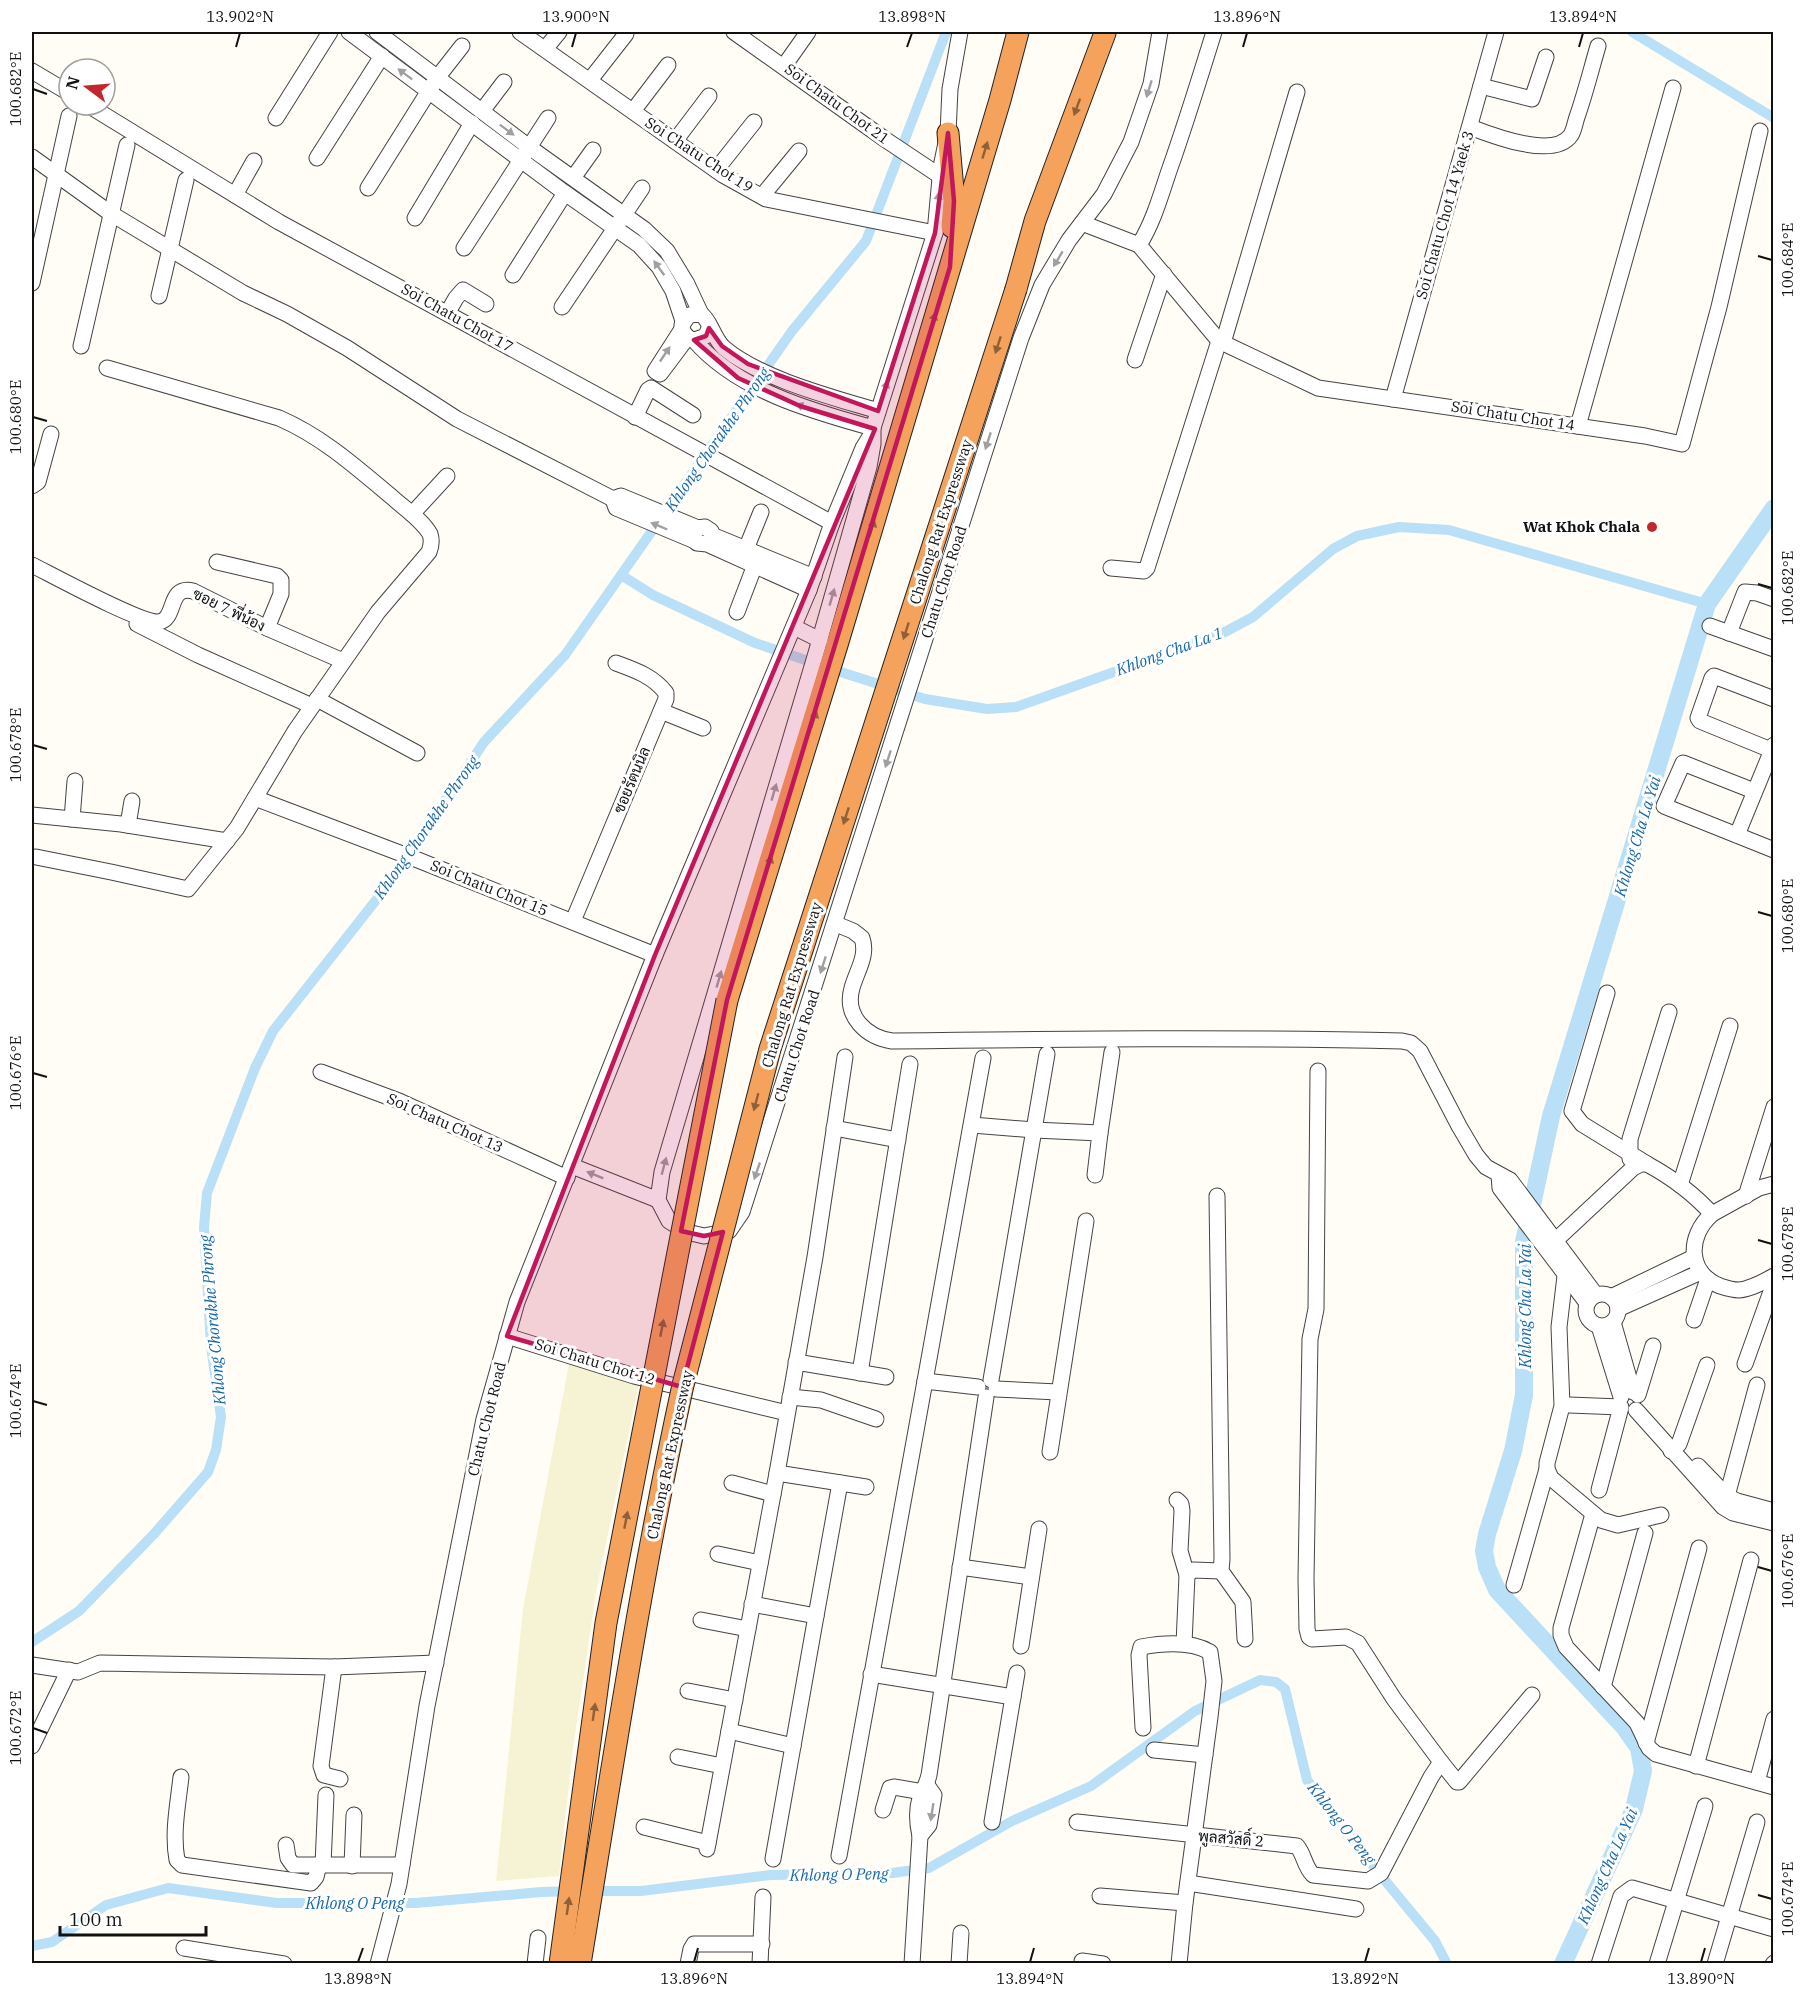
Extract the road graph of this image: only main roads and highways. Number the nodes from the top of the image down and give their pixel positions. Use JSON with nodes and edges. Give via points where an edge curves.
{"nodes":[{"id":1,"x":1018,"y":32,"type":"edge"},
{"id":2,"x":1104,"y":33,"type":"edge"},
{"id":3,"x":948,"y":133,"type":"road end"},
{"id":4,"x":950,"y":267,"type":"junction"},
{"id":5,"x":560,"y":1964,"type":"edge"},
{"id":6,"x":580,"y":1964,"type":"edge"}],
"edges":[{"from":4,"to":1,"type":"highway","name":"Chalong Rat Expressway","one_way":true},
{"from":2,"to":6,"type":"highway","name":"Chalong Rat Expressway","one_way":true,"bridge":true,"via":[[1035,221],[767,1060],[673,1430],[636,1620]]},
{"from":3,"to":4,"type":"highway","via":[[954,201]]},
{"from":5,"to":4,"type":"highway","name":"Chalong Rat Expressway","one_way":true,"bridge":true,"via":[[606,1623],[719,1032],[793,787],[824,646]]}]}
